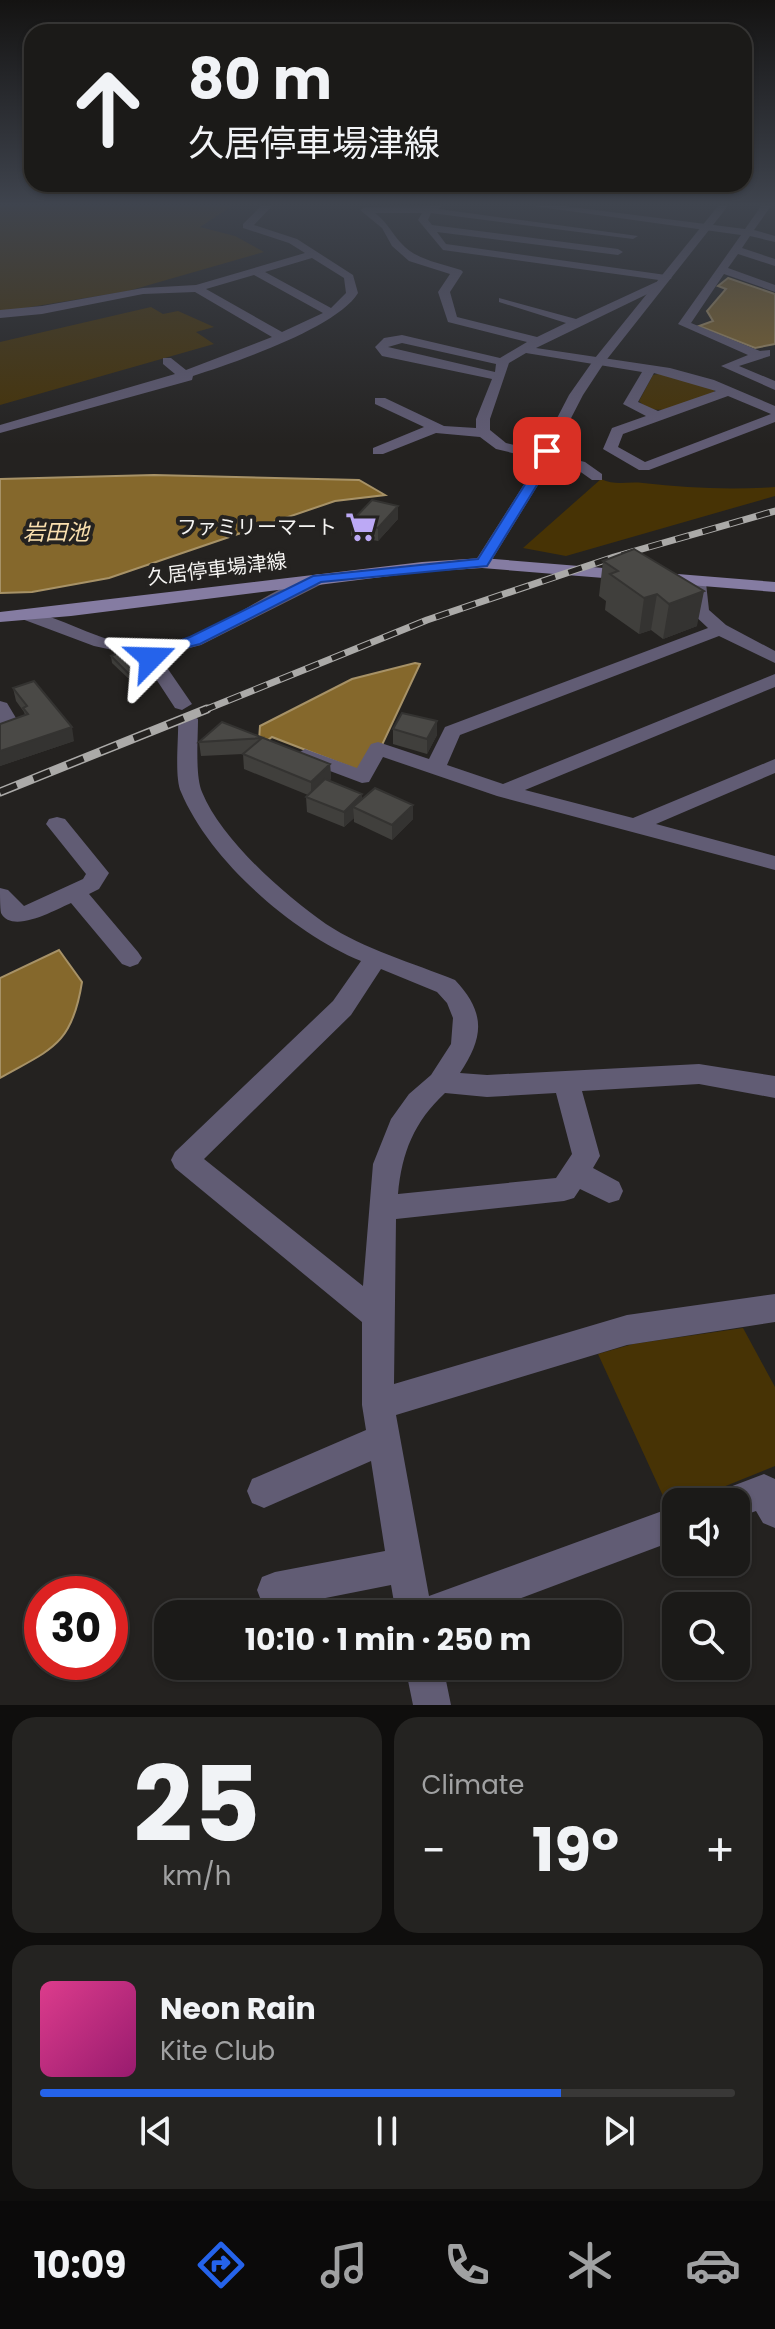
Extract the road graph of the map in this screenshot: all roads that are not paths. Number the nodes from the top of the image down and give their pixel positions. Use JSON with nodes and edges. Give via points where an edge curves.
{"nodes":[{"id":1,"x":205,"y":286,"type":"edge"},
{"id":2,"x":282,"y":286,"type":"edge"},
{"id":3,"x":353,"y":286,"type":"edge"},
{"id":4,"x":448,"y":286,"type":"edge"},
{"id":5,"x":654,"y":286,"type":"edge"},
{"id":6,"x":660,"y":286,"type":"edge"},
{"id":7,"x":711,"y":286,"type":"edge"},
{"id":8,"x":197,"y":288,"type":"junction"},
{"id":9,"x":503,"y":300,"type":"dead end"},
{"id":10,"x":610,"y":309,"type":"junction"},
{"id":11,"x":642,"y":309,"type":"junction"},
{"id":12,"x":332,"y":313,"type":"junction"},
{"id":13,"x":0,"y":314,"type":"edge"},
{"id":14,"x":578,"y":323,"type":"junction"},
{"id":15,"x":281,"y":337,"type":"junction"},
{"id":16,"x":538,"y":341,"type":"junction"},
{"id":17,"x":521,"y":349,"type":"junction"},
{"id":18,"x":775,"y":350,"type":"edge"},
{"id":19,"x":760,"y":355,"type":"junction"},
{"id":20,"x":167,"y":361,"type":"dead end"},
{"id":21,"x":599,"y":361,"type":"junction"},
{"id":22,"x":500,"y":369,"type":"junction"},
{"id":23,"x":650,"y":369,"type":"junction"},
{"id":24,"x":187,"y":377,"type":"junction"},
{"id":25,"x":775,"y":386,"type":"edge"},
{"id":26,"x":728,"y":391,"type":"junction"},
{"id":27,"x":380,"y":401,"type":"dead end"},
{"id":28,"x":775,"y":414,"type":"edge"},
{"id":29,"x":657,"y":416,"type":"junction"},
{"id":30,"x":435,"y":428,"type":"junction"},
{"id":31,"x":0,"y":429,"type":"edge"},
{"id":32,"x":484,"y":433,"type":"junction"},
{"id":33,"x":378,"y":451,"type":"dead end"},
{"id":34,"x":547,"y":459,"type":"junction"},
{"id":35,"x":597,"y":477,"type":"dead end"},
{"id":36,"x":482,"y":563,"type":"junction"},
{"id":37,"x":318,"y":579,"type":"junction"},
{"id":38,"x":698,"y":583,"type":"junction"},
{"id":39,"x":775,"y":587,"type":"edge"},
{"id":40,"x":28,"y":615,"type":"junction"},
{"id":41,"x":0,"y":617,"type":"edge"},
{"id":42,"x":720,"y":629,"type":"junction"},
{"id":43,"x":147,"y":652,"type":"junction"},
{"id":44,"x":775,"y":658,"type":"edge"},
{"id":45,"x":775,"y":680,"type":"edge"},
{"id":46,"x":284,"y":747,"type":"edge"},
{"id":47,"x":775,"y":765,"type":"edge"},
{"id":48,"x":435,"y":768,"type":"junction"},
{"id":49,"x":504,"y":791,"type":"junction"},
{"id":50,"x":57,"y":824,"type":"dead end"},
{"id":51,"x":636,"y":825,"type":"junction"},
{"id":52,"x":775,"y":863,"type":"edge"},
{"id":53,"x":75,"y":892,"type":"junction"},
{"id":54,"x":0,"y":896,"type":"edge"},
{"id":55,"x":376,"y":957,"type":"junction"},
{"id":56,"x":130,"y":958,"type":"dead end"},
{"id":57,"x":566,"y":1081,"type":"junction"},
{"id":58,"x":440,"y":1082,"type":"junction"},
{"id":59,"x":775,"y":1087,"type":"edge"},
{"id":60,"x":576,"y":1172,"type":"junction"},
{"id":61,"x":609,"y":1191,"type":"dead end"},
{"id":62,"x":382,"y":1208,"type":"junction"},
{"id":63,"x":775,"y":1308,"type":"edge"},
{"id":64,"x":377,"y":1316,"type":"junction"},
{"id":65,"x":380,"y":1422,"type":"junction"},
{"id":66,"x":264,"y":1491,"type":"dead end"},
{"id":67,"x":750,"y":1496,"type":"edge"},
{"id":68,"x":775,"y":1511,"type":"edge"},
{"id":69,"x":662,"y":1528,"type":"edge"},
{"id":70,"x":404,"y":1565,"type":"junction"},
{"id":71,"x":275,"y":1590,"type":"dead end"},
{"id":72,"x":411,"y":1600,"type":"edge"},
{"id":73,"x":468,"y":1600,"type":"edge"},
{"id":74,"x":427,"y":1680,"type":"edge"},
{"id":75,"x":432,"y":1705,"type":"edge"}],
"edges":[{"from":1,"to":8,"type":"street"},
{"from":2,"to":12,"type":"street"},
{"from":3,"to":12,"type":"street","via":[[350,299]]},
{"from":4,"to":16,"type":"street","via":[[444,292],[452,319]]},
{"from":5,"to":10,"type":"street"},
{"from":6,"to":11,"type":"street"},
{"from":7,"to":19,"type":"street","via":[[684,324]]},
{"from":8,"to":13,"type":"street","via":[[143,291]]},
{"from":8,"to":15,"type":"street"},
{"from":9,"to":14,"type":"street"},
{"from":10,"to":11,"type":"street"},
{"from":10,"to":14,"type":"street"},
{"from":11,"to":21,"type":"street"},
{"from":12,"to":15,"type":"street"},
{"from":14,"to":16,"type":"street"},
{"from":15,"to":24,"type":"street"},
{"from":16,"to":17,"type":"street"},
{"from":17,"to":21,"type":"street"},
{"from":17,"to":22,"type":"street"},
{"from":18,"to":19,"type":"street"},
{"from":19,"to":25,"type":"street","via":[[727,366]]},
{"from":20,"to":24,"type":"street"},
{"from":21,"to":23,"type":"street"},
{"from":21,"to":34,"type":"street","via":[[576,395]]},
{"from":22,"to":22,"type":"street","via":[[386,353],[381,347],[402,339]]},
{"from":22,"to":32,"type":"street","via":[[483,419]]},
{"from":23,"to":26,"type":"street"},
{"from":23,"to":29,"type":"street","via":[[630,404]]},
{"from":24,"to":31,"type":"street"},
{"from":26,"to":28,"type":"street"},
{"from":26,"to":29,"type":"street"},
{"from":27,"to":30,"type":"street"},
{"from":28,"to":29,"type":"street","via":[[644,467],[610,449],[617,431]]},
{"from":30,"to":32,"type":"street"},
{"from":30,"to":33,"type":"street"},
{"from":32,"to":34,"type":"street","via":[[501,446]]},
{"from":34,"to":35,"type":"street","via":[[580,465]]},
{"from":34,"to":36,"type":"street"},
{"from":36,"to":37,"type":"main road","name":"久居停車場津線"},
{"from":36,"to":38,"type":"main road","name":"久居停車場津線"},
{"from":37,"to":40,"type":"main road","name":"久居停車場津線"},
{"from":37,"to":43,"type":"street","via":[[195,641]]},
{"from":38,"to":39,"type":"main road","name":"久居停車場津線"},
{"from":38,"to":42,"type":"street","via":[[700,612]]},
{"from":40,"to":41,"type":"main road","name":"久居停車場津線"},
{"from":40,"to":43,"type":"street","via":[[100,642]]},
{"from":42,"to":44,"type":"street"},
{"from":42,"to":48,"type":"street","via":[[452,731]]},
{"from":43,"to":55,"type":"street","via":[[185,712],[190,790],[220,839],[296,914]]},
{"from":45,"to":49,"type":"street"},
{"from":46,"to":48,"type":"street","via":[[362,777],[378,748]]},
{"from":47,"to":51,"type":"street"},
{"from":48,"to":49,"type":"street"},
{"from":49,"to":51,"type":"street"},
{"from":50,"to":53,"type":"street","via":[[98,873],[91,884]]},
{"from":51,"to":52,"type":"street"},
{"from":53,"to":54,"type":"street","via":[[26,914],[13,912]]},
{"from":53,"to":56,"type":"street"},
{"from":55,"to":58,"type":"street","via":[[446,986],[457,998],[467,1036]]},
{"from":55,"to":64,"type":"street","via":[[342,1008],[185,1160]]},
{"from":57,"to":58,"type":"street","via":[[487,1086]]},
{"from":57,"to":59,"type":"street","via":[[699,1074]]},
{"from":57,"to":60,"type":"street","via":[[586,1156]]},
{"from":58,"to":62,"type":"street","via":[[401,1127],[387,1164]]},
{"from":60,"to":61,"type":"street"},
{"from":60,"to":62,"type":"street","via":[[564,1189]]},
{"from":62,"to":64,"type":"street"},
{"from":63,"to":65,"type":"street","via":[[627,1330]]},
{"from":64,"to":65,"type":"street"},
{"from":65,"to":66,"type":"street"},
{"from":65,"to":70,"type":"street"},
{"from":67,"to":68,"type":"street","via":[[764,1491]]},
{"from":69,"to":73,"type":"street"},
{"from":70,"to":71,"type":"street"},
{"from":70,"to":72,"type":"street"},
{"from":74,"to":75,"type":"street"}]}
